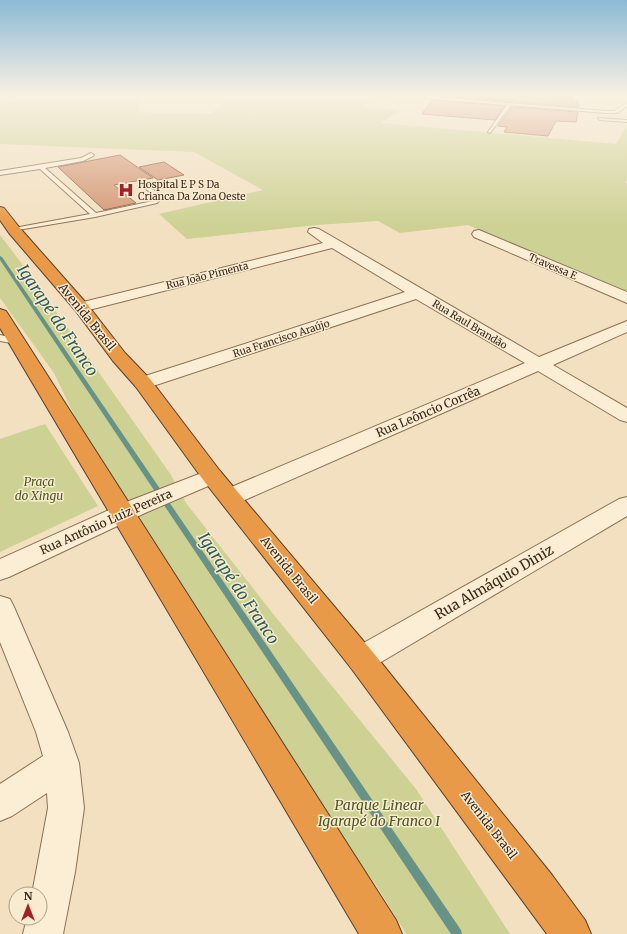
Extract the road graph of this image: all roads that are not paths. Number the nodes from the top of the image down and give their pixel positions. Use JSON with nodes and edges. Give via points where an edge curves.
{"nodes":[{"id":1,"x":91,"y":155,"type":"dead end"},
{"id":2,"x":41,"y":167,"type":"junction"},
{"id":3,"x":0,"y":173,"type":"edge"},
{"id":4,"x":148,"y":188,"type":"dead end"},
{"id":5,"x":95,"y":215,"type":"junction"},
{"id":6,"x":7,"y":221,"type":"edge"},
{"id":7,"x":314,"y":232,"type":"dead end"},
{"id":8,"x":479,"y":234,"type":"dead end"},
{"id":9,"x":334,"y":244,"type":"junction"},
{"id":10,"x":418,"y":293,"type":"junction"},
{"id":11,"x":627,"y":298,"type":"edge"},
{"id":12,"x":81,"y":307,"type":"junction"},
{"id":13,"x":0,"y":314,"type":"edge"},
{"id":14,"x":627,"y":326,"type":"edge"},
{"id":15,"x":9,"y":340,"type":"edge"},
{"id":16,"x":539,"y":364,"type":"junction"},
{"id":17,"x":143,"y":383,"type":"junction"},
{"id":18,"x":627,"y":416,"type":"edge"},
{"id":19,"x":203,"y":480,"type":"junction"},
{"id":20,"x":230,"y":497,"type":"junction"},
{"id":21,"x":627,"y":505,"type":"edge"},
{"id":22,"x":130,"y":510,"type":"junction"},
{"id":23,"x":0,"y":570,"type":"edge"},
{"id":24,"x":0,"y":606,"type":"edge"},
{"id":25,"x":361,"y":659,"type":"junction"},
{"id":26,"x":62,"y":763,"type":"junction"},
{"id":27,"x":0,"y":804,"type":"edge"},
{"id":28,"x":43,"y":934,"type":"edge"},
{"id":29,"x":382,"y":934,"type":"edge"},
{"id":30,"x":571,"y":934,"type":"edge"}],
"edges":[{"from":1,"to":2,"type":"lane","via":[[83,159]]},
{"from":2,"to":3,"type":"lane"},
{"from":2,"to":5,"type":"lane"},
{"from":4,"to":5,"type":"lane","via":[[157,195],[155,202]]},
{"from":5,"to":6,"type":"lane"},
{"from":6,"to":12,"type":"highway","name":"Avenida Brasil"},
{"from":7,"to":9,"type":"street","name":"Rua Raul Brandão"},
{"from":8,"to":11,"type":"street","name":"Travessa E"},
{"from":9,"to":10,"type":"street","name":"Rua Raul Brandão"},
{"from":9,"to":12,"type":"street","name":"Rua João Pimenta"},
{"from":10,"to":16,"type":"street","name":"Rua Raul Brandão"},
{"from":10,"to":17,"type":"street","name":"Rua Francisco Araújo"},
{"from":12,"to":17,"type":"highway","name":"Avenida Brasil","via":[[119,357]]},
{"from":13,"to":15,"type":"highway"},
{"from":14,"to":16,"type":"street","name":"Rua Leôncio Corrêa"},
{"from":15,"to":22,"type":"highway"},
{"from":16,"to":18,"type":"street","name":"Rua Raul Brandão"},
{"from":16,"to":20,"type":"street","name":"Rua Leôncio Corrêa"},
{"from":17,"to":19,"type":"highway","name":"Avenida Brasil"},
{"from":19,"to":20,"type":"highway","name":"Avenida Brasil"},
{"from":19,"to":22,"type":"street","name":"Rua Antônio Luiz Pereira"},
{"from":20,"to":25,"type":"highway","name":"Avenida Brasil"},
{"from":21,"to":25,"type":"street","name":"Rua Almáquio Diniz"},
{"from":22,"to":23,"type":"street","name":"Rua Antônio Luiz Pereira"},
{"from":22,"to":29,"type":"highway"},
{"from":24,"to":26,"type":"street","via":[[52,732]]},
{"from":25,"to":30,"type":"highway","name":"Avenida Brasil"},
{"from":26,"to":27,"type":"street"},
{"from":26,"to":28,"type":"street","via":[[66,808]]}]}
